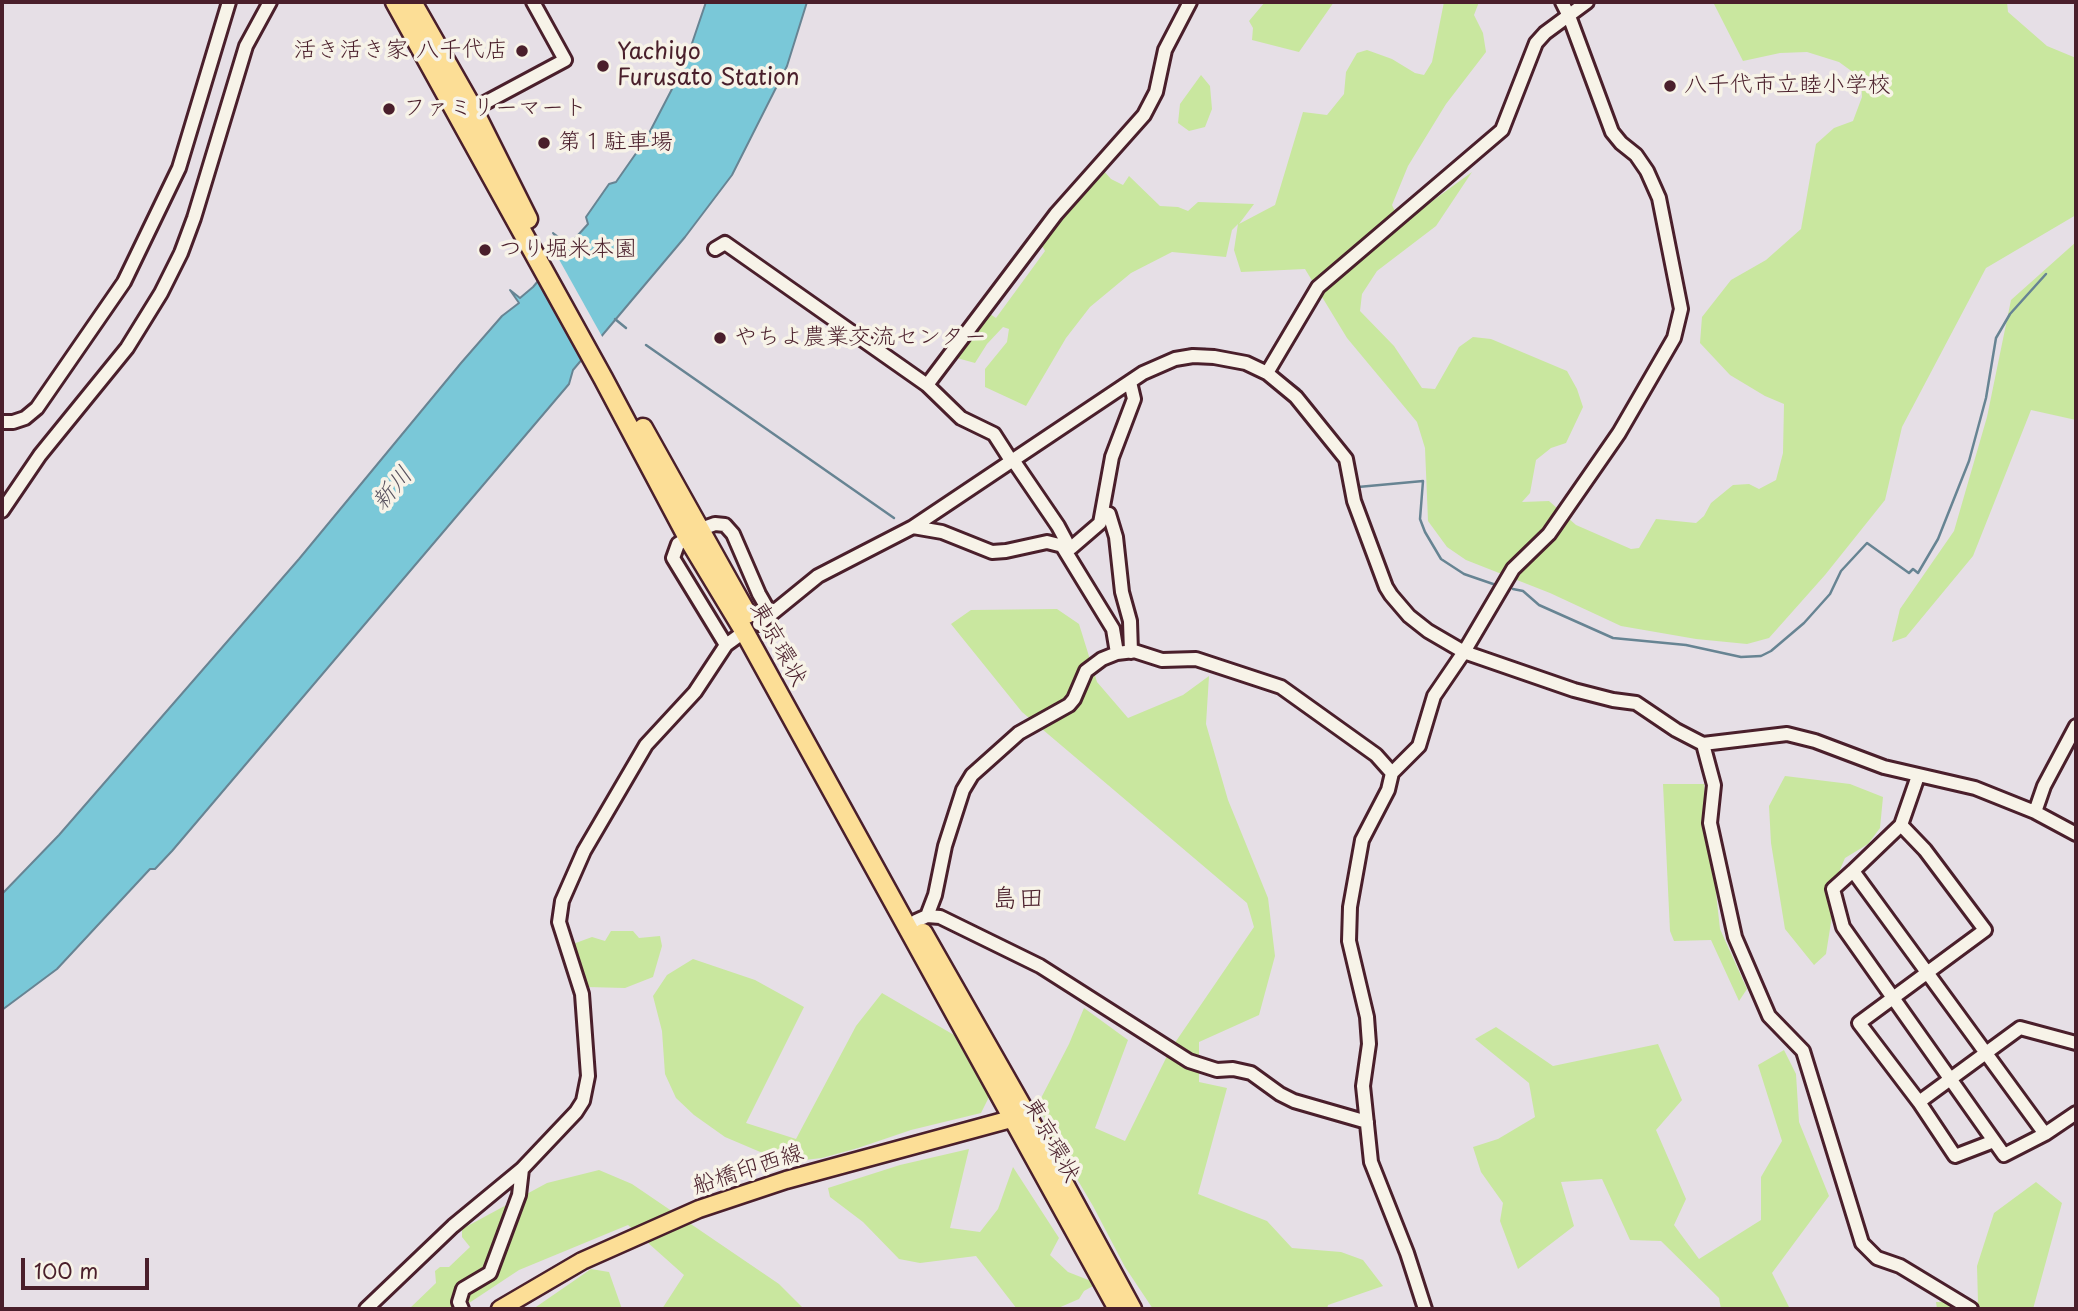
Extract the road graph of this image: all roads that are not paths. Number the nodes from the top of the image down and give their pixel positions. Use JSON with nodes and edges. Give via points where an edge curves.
{"nodes":[{"id":1,"x":229,"y":2,"type":"edge"},
{"id":2,"x":270,"y":2,"type":"edge"},
{"id":3,"x":395,"y":2,"type":"edge"},
{"id":4,"x":412,"y":2,"type":"edge"},
{"id":5,"x":533,"y":2,"type":"edge"},
{"id":6,"x":1190,"y":2,"type":"edge"},
{"id":7,"x":1562,"y":2,"type":"edge"},
{"id":8,"x":1587,"y":2,"type":"edge"},
{"id":9,"x":1569,"y":16,"type":"junction"},
{"id":10,"x":466,"y":113,"type":"junction"},
{"id":11,"x":715,"y":250,"type":"dead end"},
{"id":12,"x":1267,"y":373,"type":"junction"},
{"id":13,"x":1130,"y":382,"type":"junction"},
{"id":14,"x":927,"y":385,"type":"junction"},
{"id":15,"x":2,"y":422,"type":"edge"},
{"id":16,"x":1012,"y":461,"type":"junction"},
{"id":17,"x":2,"y":511,"type":"edge"},
{"id":18,"x":1104,"y":513,"type":"junction"},
{"id":19,"x":913,"y":527,"type":"junction"},
{"id":20,"x":695,"y":533,"type":"junction"},
{"id":21,"x":1063,"y":545,"type":"junction"},
{"id":22,"x":771,"y":615,"type":"junction"},
{"id":23,"x":759,"y":624,"type":"dead end"},
{"id":24,"x":1131,"y":652,"type":"junction"},
{"id":25,"x":1464,"y":652,"type":"junction"},
{"id":26,"x":1117,"y":653,"type":"junction"},
{"id":27,"x":2076,"y":726,"type":"edge"},
{"id":28,"x":1703,"y":744,"type":"junction"},
{"id":29,"x":1392,"y":774,"type":"junction"},
{"id":30,"x":1918,"y":776,"type":"junction"},
{"id":31,"x":2035,"y":812,"type":"junction"},
{"id":32,"x":854,"y":820,"type":"junction"},
{"id":33,"x":1901,"y":825,"type":"junction"},
{"id":34,"x":2076,"y":834,"type":"edge"},
{"id":35,"x":1853,"y":870,"type":"junction"},
{"id":36,"x":922,"y":918,"type":"junction"},
{"id":37,"x":921,"y":941,"type":"junction"},
{"id":38,"x":1928,"y":973,"type":"junction"},
{"id":39,"x":1892,"y":999,"type":"junction"},
{"id":40,"x":2076,"y":1043,"type":"edge"},
{"id":41,"x":1985,"y":1053,"type":"junction"},
{"id":42,"x":1950,"y":1079,"type":"junction"},
{"id":43,"x":1919,"y":1102,"type":"junction"},
{"id":44,"x":2076,"y":1113,"type":"edge"},
{"id":45,"x":1018,"y":1116,"type":"junction"},
{"id":46,"x":1367,"y":1122,"type":"junction"},
{"id":47,"x":2045,"y":1134,"type":"junction"},
{"id":48,"x":1994,"y":1141,"type":"junction"},
{"id":49,"x":522,"y":1169,"type":"junction"},
{"id":50,"x":366,"y":1309,"type":"edge"},
{"id":51,"x":462,"y":1309,"type":"edge"},
{"id":52,"x":500,"y":1309,"type":"edge"},
{"id":53,"x":1118,"y":1309,"type":"edge"},
{"id":54,"x":1132,"y":1309,"type":"edge"},
{"id":55,"x":1425,"y":1309,"type":"edge"},
{"id":56,"x":1971,"y":1309,"type":"edge"}],
"edges":[{"from":1,"to":15,"type":"street","via":[[179,168],[124,282],[37,408],[25,418]]},
{"from":2,"to":17,"type":"street","via":[[246,46],[194,218],[161,293],[127,348],[40,455]]},
{"from":3,"to":10,"type":"highway","name":"東京環状"},
{"from":4,"to":10,"type":"highway","name":"東京環状"},
{"from":5,"to":10,"type":"street","via":[[565,60]]},
{"from":6,"to":14,"type":"street","via":[[1165,50],[1156,92],[1144,115],[1056,214]]},
{"from":7,"to":9,"type":"street"},
{"from":8,"to":9,"type":"street"},
{"from":9,"to":12,"type":"street","via":[[1536,43],[1502,130],[1318,287]]},
{"from":9,"to":25,"type":"street","via":[[1612,132],[1636,155],[1659,198],[1681,309],[1674,338],[1619,433],[1549,534],[1513,569]]},
{"from":10,"to":20,"type":"highway","name":"東京環状"},
{"from":11,"to":14,"type":"street","via":[[724,243]]},
{"from":12,"to":13,"type":"street","via":[[1236,360],[1193,356],[1154,367]]},
{"from":12,"to":25,"type":"street","via":[[1296,397],[1346,460],[1354,501],[1391,595],[1418,624]]},
{"from":13,"to":16,"type":"street"},
{"from":13,"to":18,"type":"street","via":[[1134,400],[1112,457]]},
{"from":14,"to":16,"type":"street","via":[[961,418],[994,434]]},
{"from":16,"to":19,"type":"street"},
{"from":16,"to":21,"type":"street","via":[[1058,526],[1066,541]]},
{"from":18,"to":21,"type":"street","via":[[1100,523],[1071,548]]},
{"from":18,"to":24,"type":"street","via":[[1109,514],[1116,537]]},
{"from":19,"to":21,"type":"street","via":[[942,532],[992,552],[1047,542]]},
{"from":19,"to":22,"type":"street","via":[[818,576]]},
{"from":20,"to":22,"type":"street","via":[[715,524],[725,525]]},
{"from":20,"to":32,"type":"highway","name":"東京環状"},
{"from":20,"to":49,"type":"street","via":[[678,544],[673,558],[732,641],[695,692],[646,745],[566,890],[559,922],[582,994],[586,1091],[576,1112]]},
{"from":21,"to":26,"type":"street","via":[[1113,629]]},
{"from":22,"to":23,"type":"street"},
{"from":24,"to":26,"type":"street"},
{"from":24,"to":29,"type":"street","via":[[1162,660],[1196,659],[1281,687],[1376,755]]},
{"from":25,"to":28,"type":"street","via":[[1574,690],[1636,703]]},
{"from":25,"to":29,"type":"street","via":[[1434,696],[1419,746]]},
{"from":26,"to":36,"type":"street","via":[[1086,671],[1069,705],[1019,733],[972,775],[945,846],[935,895]]},
{"from":27,"to":31,"type":"street"},
{"from":28,"to":30,"type":"street","via":[[1787,734]]},
{"from":28,"to":56,"type":"street","via":[[1714,785],[1710,823],[1735,937],[1769,1016],[1803,1051],[1862,1243],[1877,1258],[1900,1266]]},
{"from":29,"to":46,"type":"street","via":[[1362,840],[1350,907],[1350,948],[1367,1017],[1369,1044],[1363,1086]]},
{"from":30,"to":31,"type":"street","via":[[1975,788]]},
{"from":30,"to":33,"type":"street"},
{"from":31,"to":34,"type":"street"},
{"from":32,"to":36,"type":"highway","name":"東京環状"},
{"from":32,"to":37,"type":"highway","name":"東京環状"},
{"from":33,"to":35,"type":"street"},
{"from":33,"to":38,"type":"street","via":[[1986,930]]},
{"from":35,"to":38,"type":"street"},
{"from":35,"to":39,"type":"street","via":[[1832,889],[1837,912]]},
{"from":36,"to":37,"type":"highway","name":"東京環状"},
{"from":36,"to":46,"type":"street","via":[[951,922],[1040,966],[1189,1061],[1217,1070],[1251,1073],[1294,1101]]},
{"from":37,"to":45,"type":"highway","name":"東京環状"},
{"from":38,"to":39,"type":"street"},
{"from":38,"to":41,"type":"street"},
{"from":39,"to":42,"type":"street"},
{"from":39,"to":43,"type":"street","via":[[1859,1023]]},
{"from":40,"to":41,"type":"street","via":[[2020,1028]]},
{"from":41,"to":42,"type":"street"},
{"from":41,"to":47,"type":"street"},
{"from":42,"to":43,"type":"street"},
{"from":42,"to":48,"type":"street"},
{"from":43,"to":48,"type":"street","via":[[1955,1156]]},
{"from":44,"to":47,"type":"street"},
{"from":45,"to":52,"type":"main road","name":"船橋印西線","via":[[833,1167],[661,1224],[582,1261]]},
{"from":45,"to":53,"type":"highway","name":"東京環状"},
{"from":45,"to":54,"type":"highway","name":"東京環状"},
{"from":46,"to":55,"type":"street","via":[[1371,1162]]},
{"from":47,"to":48,"type":"street","via":[[2004,1155]]},
{"from":49,"to":50,"type":"street","via":[[453,1226]]},
{"from":49,"to":51,"type":"street","via":[[519,1195],[490,1273],[463,1289],[458,1302]]}]}
